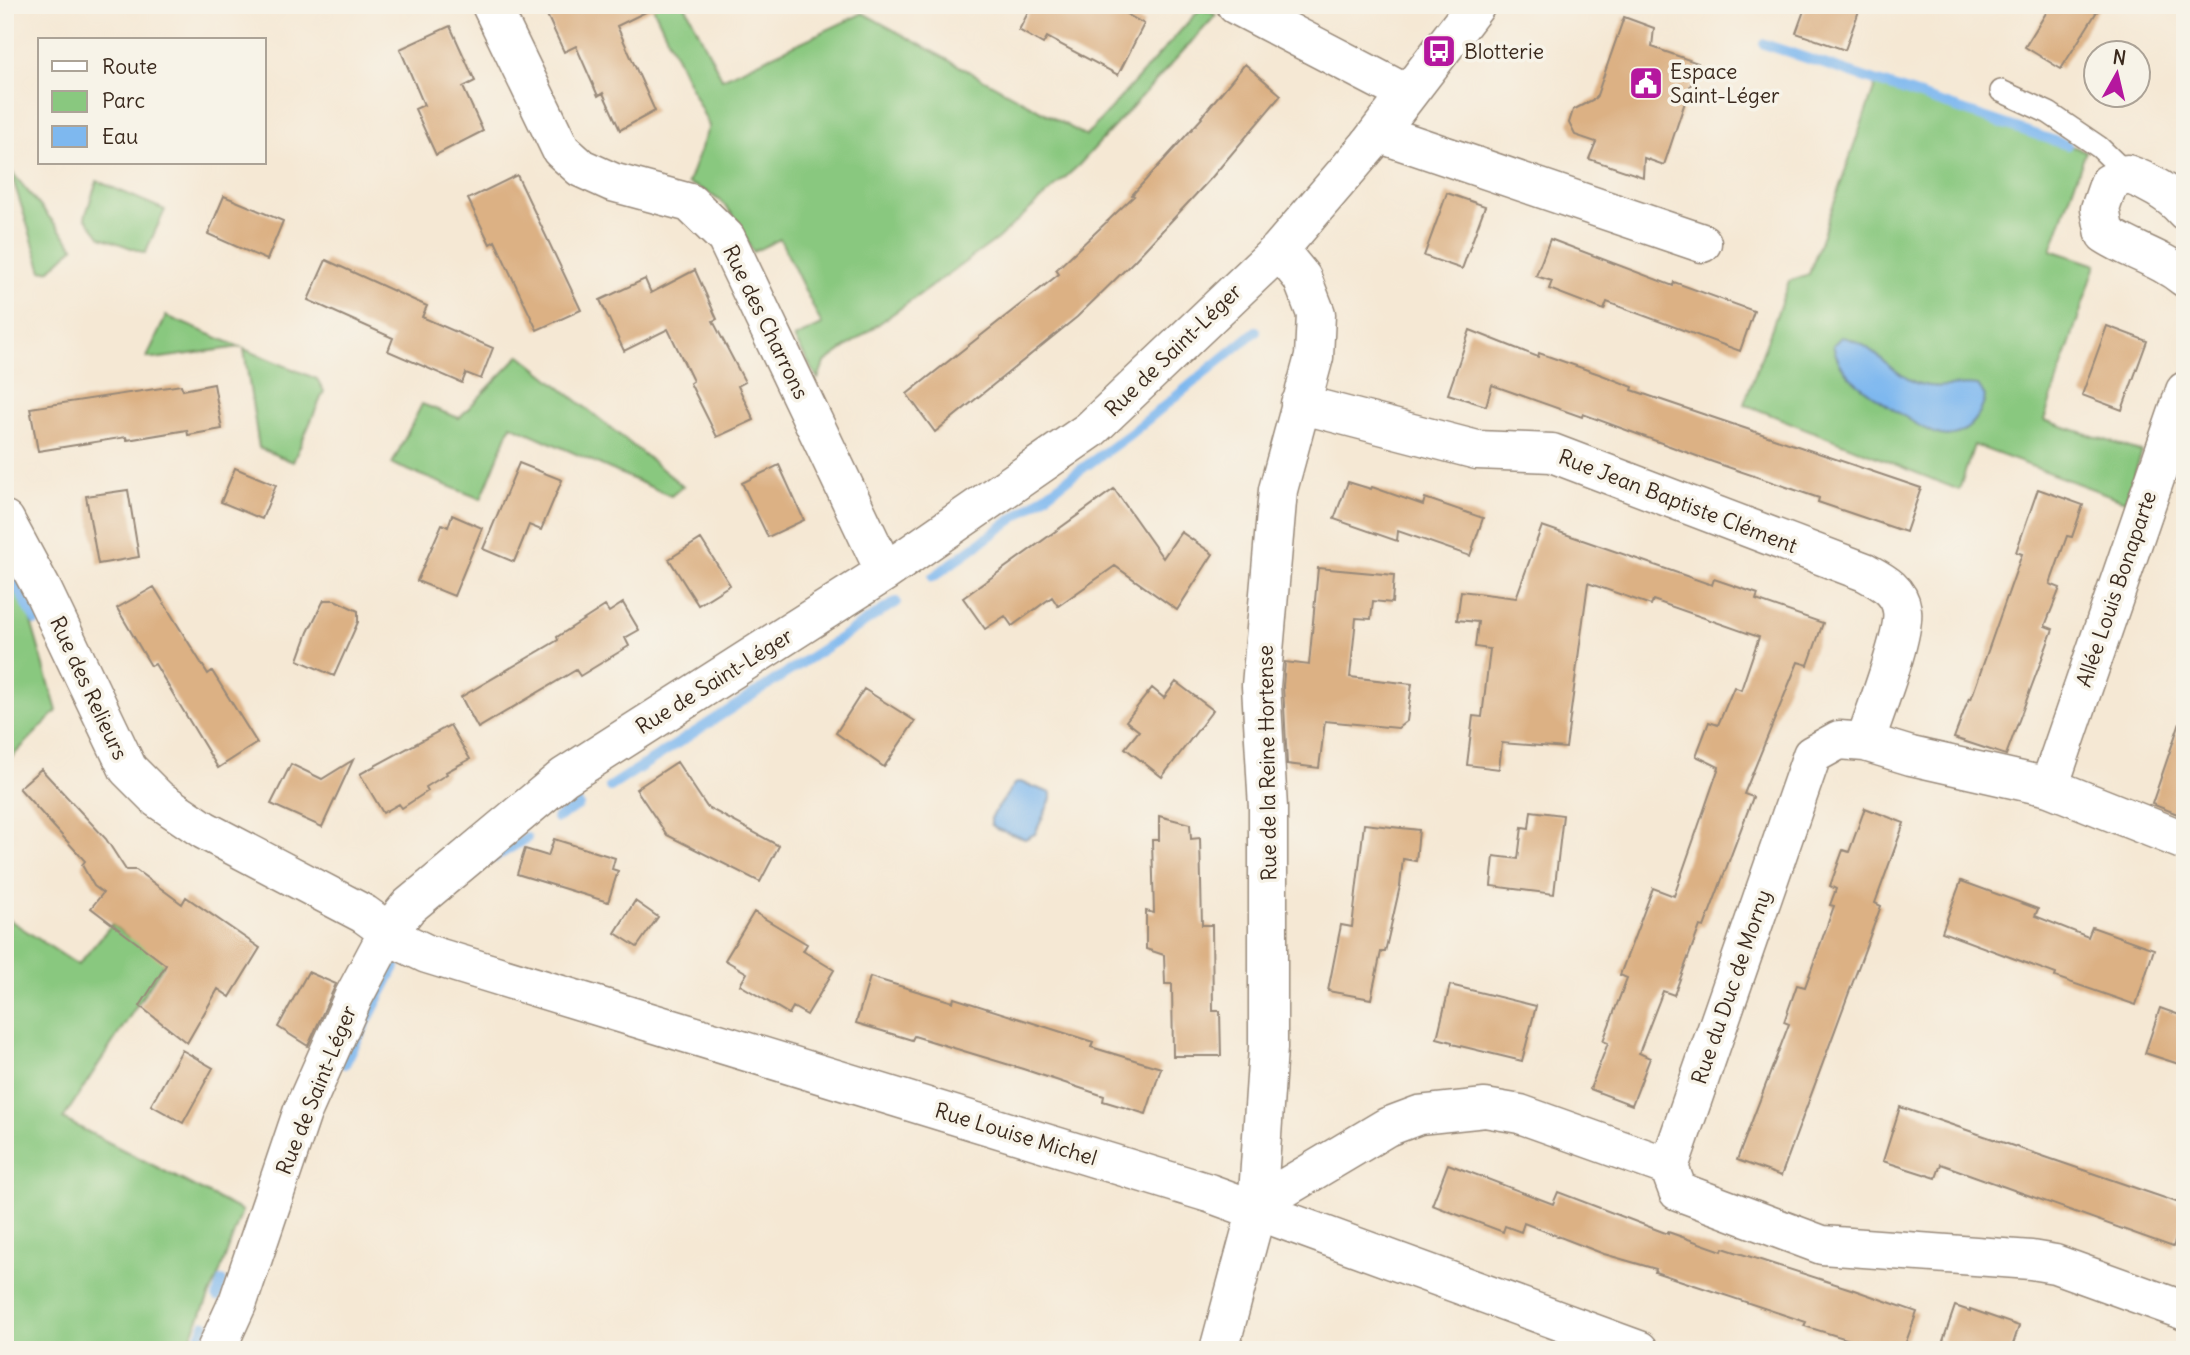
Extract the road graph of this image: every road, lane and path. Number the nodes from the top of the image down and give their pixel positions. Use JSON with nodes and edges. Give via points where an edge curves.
{"nodes":[{"id":1,"x":491,"y":5,"type":"edge"},
{"id":2,"x":1236,"y":5,"type":"edge"},
{"id":3,"x":1476,"y":5,"type":"edge"},
{"id":4,"x":2001,"y":92,"type":"dead end"},
{"id":5,"x":1407,"y":94,"type":"junction"},
{"id":6,"x":1378,"y":133,"type":"junction"},
{"id":7,"x":2127,"y":174,"type":"junction"},
{"id":8,"x":2185,"y":211,"type":"edge"},
{"id":9,"x":1702,"y":243,"type":"dead end"},
{"id":10,"x":1279,"y":250,"type":"junction"},
{"id":11,"x":2185,"y":278,"type":"edge"},
{"id":12,"x":2185,"y":391,"type":"edge"},
{"id":13,"x":1300,"y":404,"type":"junction"},
{"id":14,"x":5,"y":520,"type":"edge"},
{"id":15,"x":885,"y":572,"type":"junction"},
{"id":16,"x":1865,"y":742,"type":"junction"},
{"id":17,"x":2049,"y":787,"type":"junction"},
{"id":18,"x":2185,"y":841,"type":"edge"},
{"id":19,"x":388,"y":932,"type":"junction"},
{"id":20,"x":1669,"y":1167,"type":"junction"},
{"id":21,"x":1258,"y":1209,"type":"junction"},
{"id":22,"x":2185,"y":1311,"type":"edge"},
{"id":23,"x":216,"y":1350,"type":"edge"},
{"id":24,"x":1219,"y":1350,"type":"edge"},
{"id":25,"x":1639,"y":1350,"type":"edge"}],
"edges":[{"from":1,"to":15,"type":"street","name":"Rue des Charrons","via":[[561,150],[581,167],[612,182],[690,202],[726,238]]},
{"from":2,"to":5,"type":"street"},
{"from":3,"to":5,"type":"street","name":"Rue de Saint-Léger"},
{"from":4,"to":7,"type":"lane","via":[[2049,113],[2099,147]]},
{"from":5,"to":6,"type":"street","name":"Rue de Saint-Léger"},
{"from":6,"to":9,"type":"street"},
{"from":6,"to":10,"type":"street","name":"Rue de Saint-Léger"},
{"from":7,"to":8,"type":"street","via":[[2145,181]]},
{"from":7,"to":11,"type":"street","via":[[2109,183],[2100,209],[2105,234]]},
{"from":10,"to":13,"type":"street","name":"Rue de la Reine Hortense","via":[[1302,278],[1316,314],[1314,357]]},
{"from":10,"to":15,"type":"street","name":"Rue de Saint-Léger","via":[[1090,430]]},
{"from":12,"to":17,"type":"street","name":"Allée Louis Bonaparte"},
{"from":13,"to":16,"type":"street","name":"Rue Jean Baptiste Clément","via":[[1477,450],[1552,453],[1865,572],[1890,586],[1902,609],[1901,632]]},
{"from":13,"to":21,"type":"street","name":"Rue de la Reine Hortense","via":[[1278,490],[1261,687],[1268,808],[1268,1048]]},
{"from":14,"to":19,"type":"street","name":"Rue des Relieurs","via":[[128,769],[158,799],[204,830],[364,914]]},
{"from":15,"to":19,"type":"street","name":"Rue de Saint-Léger","via":[[564,777],[408,907]]},
{"from":16,"to":17,"type":"street","name":"Rue du Duc de Morny"},
{"from":16,"to":20,"type":"street","name":"Rue du Duc de Morny","via":[[1839,740],[1812,755]]},
{"from":17,"to":18,"type":"street","name":"Rue du Duc de Morny"},
{"from":19,"to":21,"type":"street","name":"Rue Louise Michel","via":[[427,954]]},
{"from":19,"to":23,"type":"street","name":"Rue de Saint-Léger","via":[[302,1113],[238,1302]]},
{"from":20,"to":21,"type":"street","via":[[1520,1114],[1485,1108],[1419,1115],[1387,1127],[1273,1195]]},
{"from":20,"to":22,"type":"street","via":[[1678,1191],[1822,1245],[2055,1264]]},
{"from":21,"to":24,"type":"street","name":"Rue de la Reine Hortense"},
{"from":21,"to":25,"type":"street","name":"Rue Louise Michel"}]}
